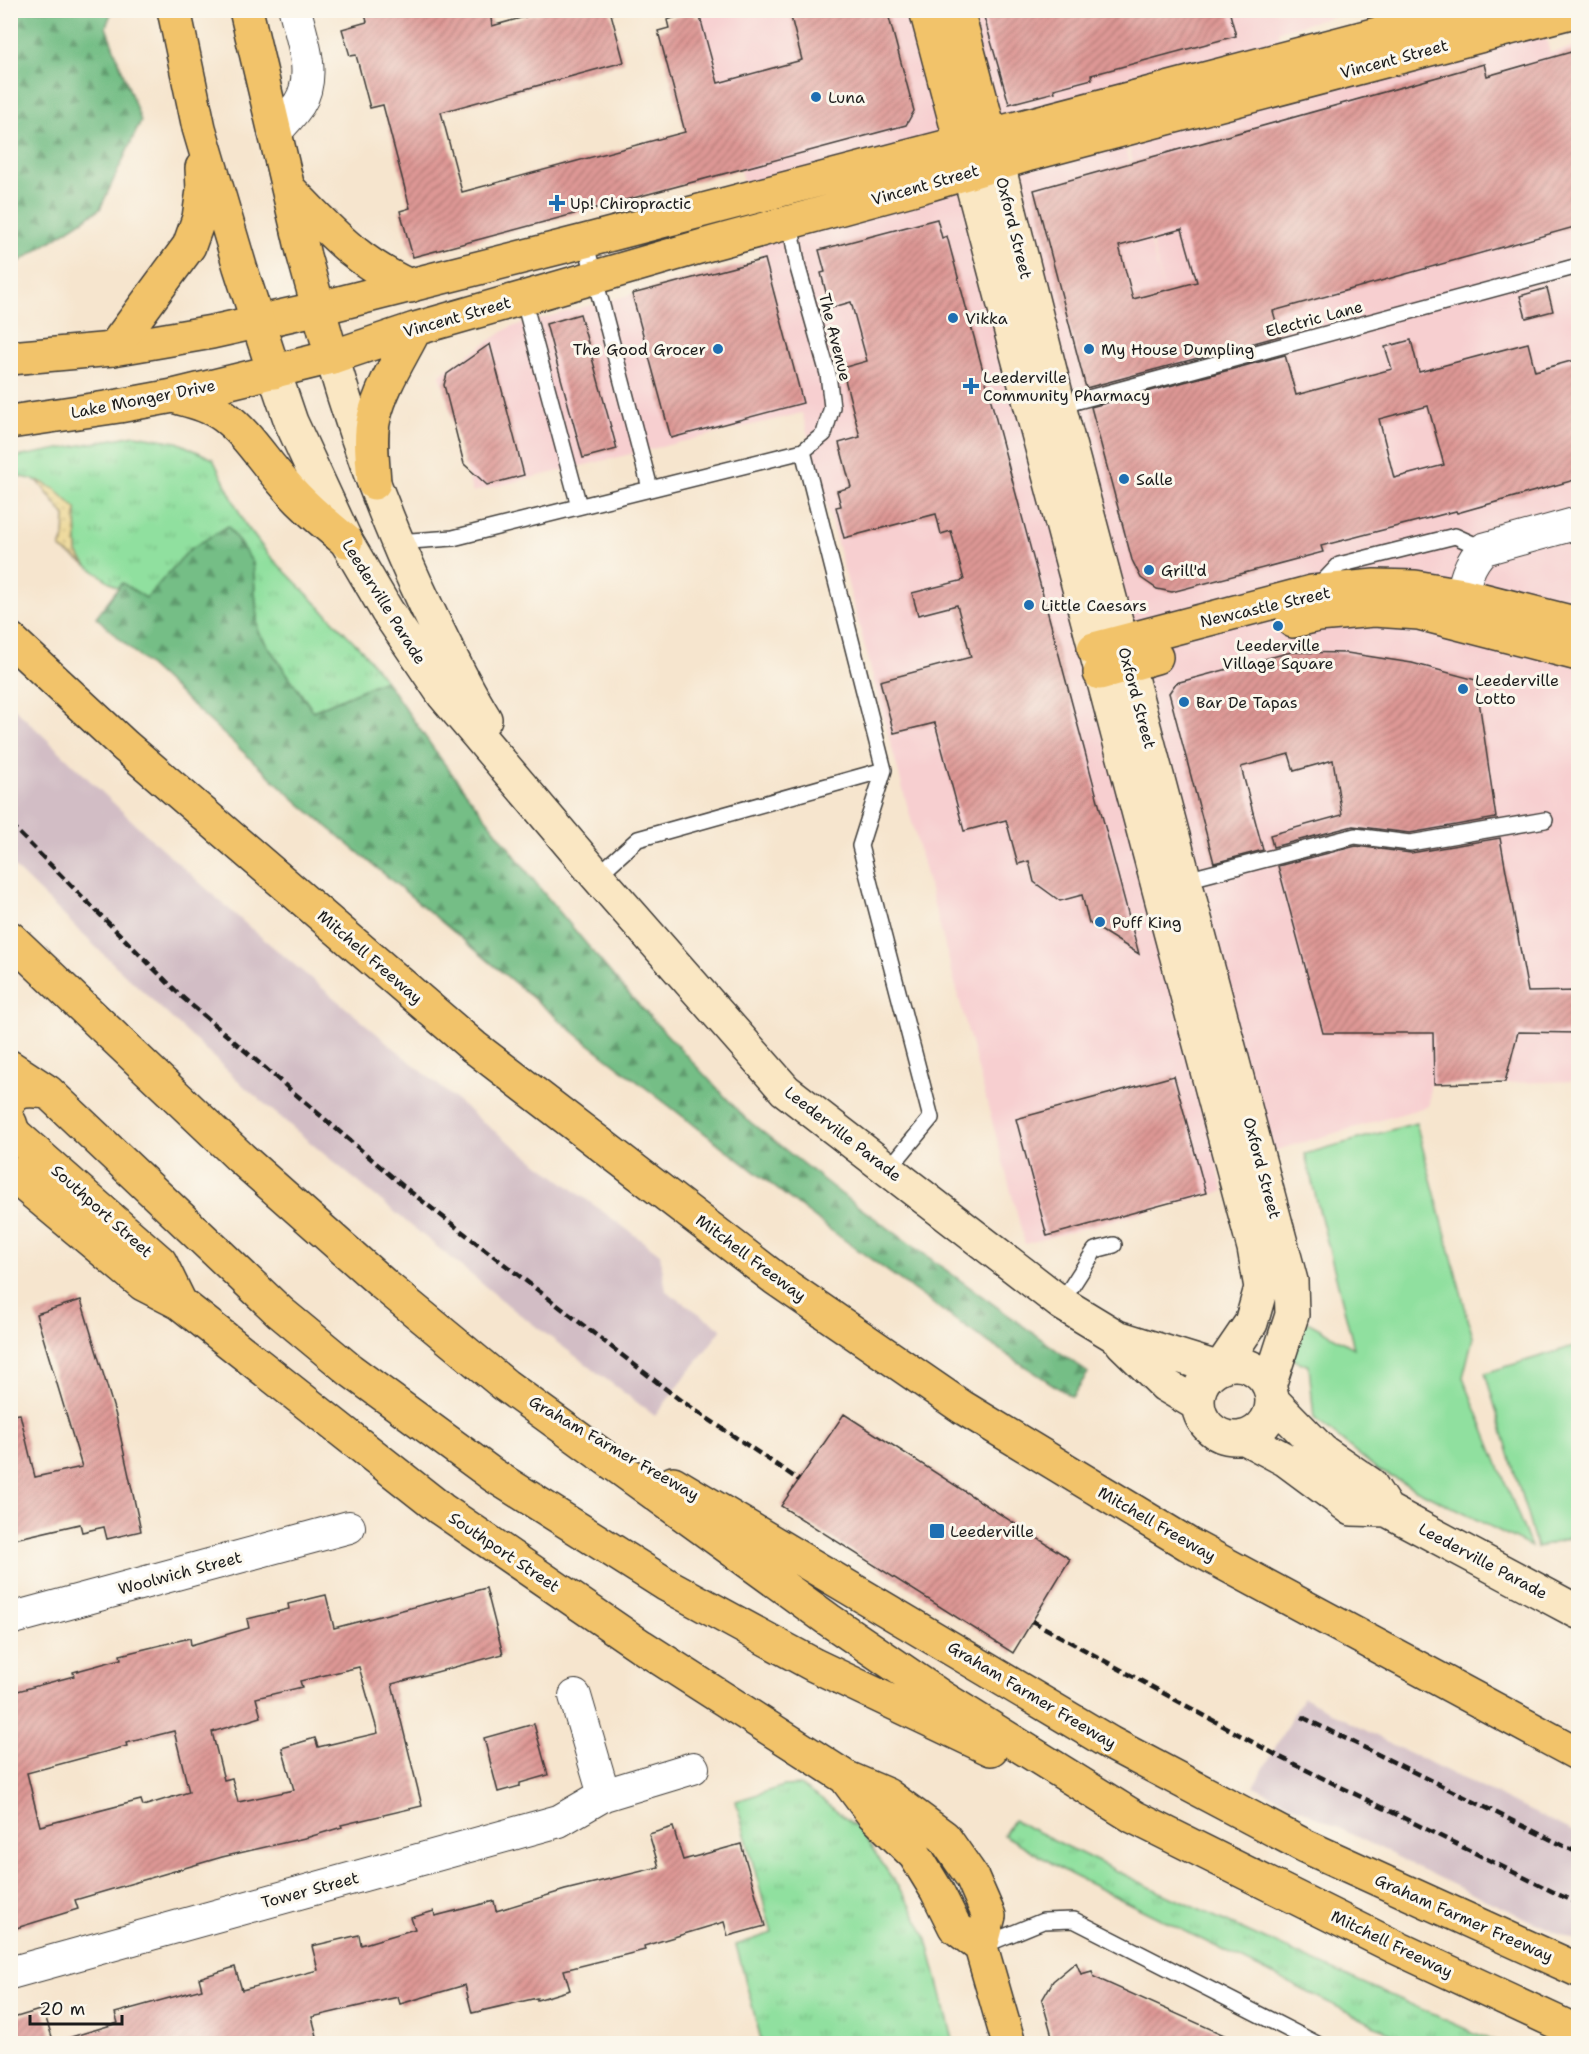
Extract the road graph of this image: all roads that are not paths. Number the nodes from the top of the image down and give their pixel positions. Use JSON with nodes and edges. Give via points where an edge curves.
{"nodes":[{"id":1,"x":174,"y":10,"type":"edge"},
{"id":2,"x":246,"y":10,"type":"edge"},
{"id":3,"x":295,"y":10,"type":"edge"},
{"id":4,"x":926,"y":10,"type":"edge"},
{"id":5,"x":957,"y":10,"type":"edge"},
{"id":6,"x":1469,"y":10,"type":"edge"},
{"id":7,"x":1563,"y":13,"type":"edge"},
{"id":8,"x":199,"y":128,"type":"junction"},
{"id":9,"x":274,"y":133,"type":"junction"},
{"id":10,"x":979,"y":154,"type":"junction"},
{"id":11,"x":288,"y":188,"type":"junction"},
{"id":12,"x":790,"y":222,"type":"junction"},
{"id":13,"x":585,"y":241,"type":"junction"},
{"id":14,"x":1578,"y":266,"type":"edge"},
{"id":15,"x":595,"y":278,"type":"junction"},
{"id":16,"x":410,"y":286,"type":"junction"},
{"id":17,"x":523,"y":298,"type":"junction"},
{"id":18,"x":320,"y":308,"type":"junction"},
{"id":19,"x":259,"y":322,"type":"junction"},
{"id":20,"x":415,"y":329,"type":"junction"},
{"id":21,"x":113,"y":349,"type":"junction"},
{"id":22,"x":332,"y":357,"type":"junction"},
{"id":23,"x":10,"y":358,"type":"edge"},
{"id":24,"x":274,"y":372,"type":"junction"},
{"id":25,"x":173,"y":396,"type":"junction"},
{"id":26,"x":1059,"y":406,"type":"junction"},
{"id":27,"x":10,"y":422,"type":"edge"},
{"id":28,"x":803,"y":451,"type":"junction"},
{"id":29,"x":374,"y":483,"type":"junction"},
{"id":30,"x":650,"y":488,"type":"junction"},
{"id":31,"x":579,"y":506,"type":"junction"},
{"id":32,"x":1578,"y":523,"type":"edge"},
{"id":33,"x":346,"y":541,"type":"junction"},
{"id":34,"x":396,"y":542,"type":"junction"},
{"id":35,"x":1484,"y":549,"type":"junction"},
{"id":36,"x":1312,"y":592,"type":"junction"},
{"id":37,"x":1460,"y":609,"type":"junction"},
{"id":38,"x":1578,"y":624,"type":"edge"},
{"id":39,"x":10,"y":639,"type":"edge"},
{"id":40,"x":1578,"y":654,"type":"edge"},
{"id":41,"x":1111,"y":657,"type":"junction"},
{"id":42,"x":884,"y":770,"type":"junction"},
{"id":43,"x":537,"y":806,"type":"junction"},
{"id":44,"x":1545,"y":820,"type":"dead end"},
{"id":45,"x":597,"y":876,"type":"junction"},
{"id":46,"x":1186,"y":880,"type":"junction"},
{"id":47,"x":10,"y":938,"type":"edge"},
{"id":48,"x":10,"y":1067,"type":"edge"},
{"id":49,"x":48,"y":1092,"type":"junction"},
{"id":50,"x":11,"y":1122,"type":"edge"},
{"id":51,"x":888,"y":1170,"type":"junction"},
{"id":52,"x":10,"y":1173,"type":"edge"},
{"id":53,"x":1113,"y":1245,"type":"dead end"},
{"id":54,"x":180,"y":1303,"type":"junction"},
{"id":55,"x":1061,"y":1303,"type":"junction"},
{"id":56,"x":1117,"y":1337,"type":"junction"},
{"id":57,"x":1219,"y":1368,"type":"junction"},
{"id":58,"x":505,"y":1385,"type":"junction"},
{"id":59,"x":1270,"y":1393,"type":"junction"},
{"id":60,"x":1197,"y":1404,"type":"junction"},
{"id":61,"x":1243,"y":1437,"type":"junction"},
{"id":62,"x":1387,"y":1510,"type":"junction"},
{"id":63,"x":349,"y":1527,"type":"dead end"},
{"id":64,"x":1578,"y":1612,"type":"edge"},
{"id":65,"x":10,"y":1619,"type":"edge"},
{"id":66,"x":575,"y":1696,"type":"dead end"},
{"id":67,"x":1578,"y":1754,"type":"edge"},
{"id":68,"x":693,"y":1768,"type":"dead end"},
{"id":69,"x":604,"y":1795,"type":"junction"},
{"id":70,"x":1134,"y":1816,"type":"junction"},
{"id":71,"x":981,"y":1947,"type":"junction"},
{"id":72,"x":1578,"y":1970,"type":"edge"},
{"id":73,"x":10,"y":1973,"type":"edge"},
{"id":74,"x":1578,"y":2032,"type":"edge"},
{"id":75,"x":1009,"y":2043,"type":"edge"},
{"id":76,"x":1317,"y":2043,"type":"edge"}],
"edges":[{"from":1,"to":8,"type":"main road"},
{"from":2,"to":9,"type":"main road"},
{"from":3,"to":9,"type":"street","via":[[308,75],[301,102]]},
{"from":4,"to":10,"type":"main road","name":"Oxford Street"},
{"from":5,"to":10,"type":"main road","name":"Oxford Street"},
{"from":6,"to":10,"type":"main road","name":"Vincent Street"},
{"from":7,"to":10,"type":"main road","name":"Vincent Street","via":[[1042,152]]},
{"from":8,"to":19,"type":"main road"},
{"from":8,"to":21,"type":"main road","via":[[203,190],[200,218],[189,246]]},
{"from":9,"to":11,"type":"main road"},
{"from":10,"to":12,"type":"main road","name":"Vincent Street"},
{"from":10,"to":13,"type":"main road","name":"Vincent Street"},
{"from":10,"to":26,"type":"main road","name":"Oxford Street"},
{"from":10,"to":41,"type":"main road","name":"Oxford Street"},
{"from":11,"to":16,"type":"main road","via":[[357,256]]},
{"from":11,"to":18,"type":"main road"},
{"from":12,"to":15,"type":"main road","name":"Vincent Street"},
{"from":12,"to":28,"type":"lane","name":"The Avenue","via":[[798,268],[828,374],[832,407],[824,434]]},
{"from":13,"to":15,"type":"lane"},
{"from":13,"to":16,"type":"main road","name":"Vincent Street"},
{"from":14,"to":26,"type":"lane","name":"Electric Lane"},
{"from":15,"to":17,"type":"main road","name":"Vincent Street"},
{"from":15,"to":30,"type":"lane"},
{"from":16,"to":18,"type":"main road","name":"Vincent Street"},
{"from":17,"to":20,"type":"main road","name":"Vincent Street"},
{"from":17,"to":31,"type":"lane"},
{"from":18,"to":19,"type":"main road","name":"Vincent Street"},
{"from":18,"to":22,"type":"main road"},
{"from":19,"to":21,"type":"main road"},
{"from":19,"to":24,"type":"main road"},
{"from":20,"to":22,"type":"main road","name":"Vincent Street"},
{"from":20,"to":29,"type":"main road","via":[[374,419]]},
{"from":21,"to":23,"type":"main road"},
{"from":22,"to":24,"type":"main road","name":"Vincent Street"},
{"from":22,"to":29,"type":"main road","name":"Leederville Parade"},
{"from":24,"to":25,"type":"main road","name":"Lake Monger Drive"},
{"from":24,"to":33,"type":"main road","name":"Leederville Parade","via":[[291,422]]},
{"from":25,"to":27,"type":"main road","name":"Lake Monger Drive"},
{"from":25,"to":33,"type":"main road","via":[[223,416],[312,514]]},
{"from":26,"to":41,"type":"main road","name":"Oxford Street"},
{"from":28,"to":30,"type":"lane"},
{"from":28,"to":42,"type":"lane"},
{"from":29,"to":34,"type":"main road","name":"Leederville Parade"},
{"from":30,"to":31,"type":"lane"},
{"from":31,"to":34,"type":"lane","via":[[453,538]]},
{"from":32,"to":35,"type":"street"},
{"from":33,"to":43,"type":"main road","name":"Leederville Parade","via":[[443,694]]},
{"from":34,"to":43,"type":"main road","name":"Leederville Parade","via":[[462,681]]},
{"from":35,"to":36,"type":"lane","via":[[1455,536],[1339,565]]},
{"from":35,"to":37,"type":"street","via":[[1467,574]]},
{"from":36,"to":37,"type":"main road","name":"Newcastle Street","via":[[1415,587]]},
{"from":36,"to":41,"type":"main road","name":"Newcastle Street"},
{"from":37,"to":38,"type":"main road","name":"Newcastle Street"},
{"from":37,"to":40,"type":"main road","name":"Newcastle Street"},
{"from":37,"to":41,"type":"main road","name":"Newcastle Street","via":[[1318,615]]},
{"from":39,"to":67,"type":"main road","name":"Mitchell Freeway","via":[[125,746],[474,1047],[776,1279],[962,1407],[1188,1544]]},
{"from":41,"to":46,"type":"main road","name":"Oxford Street"},
{"from":41,"to":57,"type":"main road","name":"Oxford Street","via":[[1261,1288],[1251,1323]]},
{"from":42,"to":45,"type":"lane","via":[[638,839]]},
{"from":42,"to":51,"type":"lane","via":[[860,846],[931,1118]]},
{"from":43,"to":45,"type":"main road","name":"Leederville Parade"},
{"from":44,"to":46,"type":"lane","via":[[1410,843],[1355,836]]},
{"from":45,"to":51,"type":"main road","name":"Leederville Parade","via":[[785,1090]]},
{"from":46,"to":59,"type":"main road","name":"Oxford Street","via":[[1291,1281],[1292,1315]]},
{"from":47,"to":58,"type":"main road","name":"Mitchell Freeway","via":[[241,1158]]},
{"from":48,"to":49,"type":"main road"},
{"from":49,"to":50,"type":"main road","via":[[25,1090],[12,1097]]},
{"from":49,"to":70,"type":"main road","via":[[280,1312],[350,1370],[493,1475],[667,1585],[814,1665]]},
{"from":50,"to":54,"type":"main road","name":"Southport Street","via":[[160,1262]]},
{"from":51,"to":55,"type":"main road","name":"Leederville Parade"},
{"from":52,"to":54,"type":"main road","name":"Southport Street","via":[[143,1284]]},
{"from":53,"to":55,"type":"lane","via":[[1095,1250]]},
{"from":54,"to":71,"type":"main road","name":"Southport Street","via":[[441,1509],[641,1646],[845,1777],[886,1795],[944,1837],[972,1877],[988,1917]]},
{"from":55,"to":56,"type":"main road","name":"Leederville Parade"},
{"from":56,"to":57,"type":"main road","name":"Leederville Parade"},
{"from":56,"to":60,"type":"main road","name":"Leederville Parade","via":[[1165,1385]]},
{"from":57,"to":59,"type":"main road","via":[[1232,1364],[1254,1369]]},
{"from":57,"to":60,"type":"main road","via":[[1202,1384]]},
{"from":58,"to":70,"type":"main road","name":"Mitchell Freeway","via":[[858,1640],[943,1698]]},
{"from":58,"to":72,"type":"main road","name":"Graham Farmer Freeway","via":[[1110,1743],[1305,1846]]},
{"from":59,"to":61,"type":"main road","via":[[1270,1413],[1264,1424]]},
{"from":59,"to":62,"type":"main road","name":"Leederville Parade","via":[[1322,1451],[1370,1484]]},
{"from":60,"to":61,"type":"main road","via":[[1200,1415],[1213,1431],[1222,1436]]},
{"from":61,"to":62,"type":"main road","name":"Leederville Parade","via":[[1303,1471],[1352,1509]]},
{"from":62,"to":64,"type":"main road","name":"Leederville Parade"},
{"from":63,"to":65,"type":"street","name":"Woolwich Street"},
{"from":66,"to":69,"type":"street"},
{"from":68,"to":69,"type":"street","name":"Tower Street"},
{"from":69,"to":73,"type":"street","name":"Tower Street","via":[[559,1821]]},
{"from":70,"to":74,"type":"main road","name":"Mitchell Freeway","via":[[1390,1945]]},
{"from":71,"to":75,"type":"main road","name":"Southport Street"},
{"from":71,"to":76,"type":"lane","via":[[1043,1921],[1074,1920]]}]}
